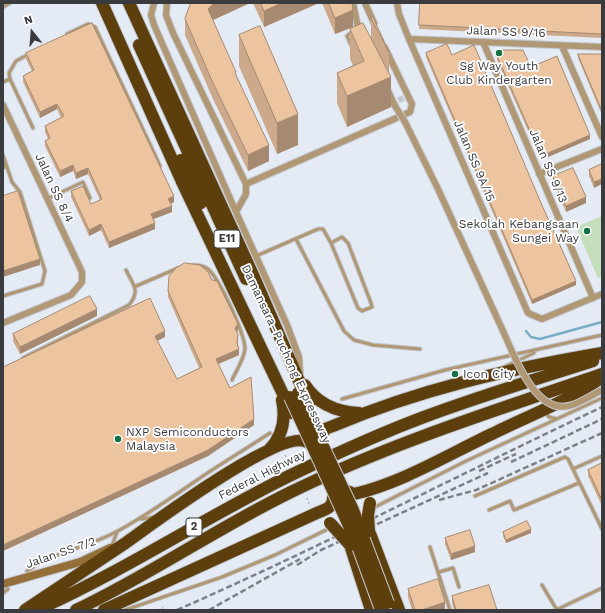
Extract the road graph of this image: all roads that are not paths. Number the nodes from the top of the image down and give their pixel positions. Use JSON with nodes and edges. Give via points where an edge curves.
{"nodes":[{"id":1,"x":10,"y":3,"type":"edge"},
{"id":2,"x":102,"y":3,"type":"edge"},
{"id":3,"x":108,"y":3,"type":"edge"},
{"id":4,"x":122,"y":3,"type":"edge"},
{"id":5,"x":129,"y":3,"type":"edge"},
{"id":6,"x":154,"y":3,"type":"edge"},
{"id":7,"x":167,"y":3,"type":"edge"},
{"id":8,"x":353,"y":3,"type":"edge"},
{"id":9,"x":365,"y":3,"type":"edge"},
{"id":10,"x":397,"y":3,"type":"edge"},
{"id":11,"x":3,"y":7,"type":"edge"},
{"id":12,"x":358,"y":30,"type":"junction"},
{"id":13,"x":378,"y":32,"type":"edge"},
{"id":14,"x":62,"y":37,"type":"edge"},
{"id":15,"x":381,"y":39,"type":"edge"},
{"id":16,"x":409,"y":39,"type":"junction"},
{"id":17,"x":362,"y":40,"type":"edge"},
{"id":18,"x":482,"y":42,"type":"junction"},
{"id":19,"x":562,"y":46,"type":"junction"},
{"id":20,"x":602,"y":47,"type":"edge"},
{"id":21,"x":354,"y":49,"type":"edge"},
{"id":22,"x":35,"y":51,"type":"edge"},
{"id":23,"x":10,"y":79,"type":"junction"},
{"id":24,"x":3,"y":82,"type":"edge"},
{"id":25,"x":385,"y":85,"type":"edge"},
{"id":26,"x":152,"y":87,"type":"junction"},
{"id":27,"x":3,"y":105,"type":"edge"},
{"id":28,"x":33,"y":128,"type":"dead end"},
{"id":29,"x":602,"y":137,"type":"edge"},
{"id":30,"x":602,"y":149,"type":"edge"},
{"id":31,"x":3,"y":154,"type":"edge"},
{"id":32,"x":160,"y":166,"type":"edge"},
{"id":33,"x":540,"y":174,"type":"junction"},
{"id":34,"x":246,"y":184,"type":"junction"},
{"id":35,"x":90,"y":198,"type":"edge"},
{"id":36,"x":47,"y":199,"type":"junction"},
{"id":37,"x":236,"y":212,"type":"junction"},
{"id":38,"x":296,"y":239,"type":"junction"},
{"id":39,"x":331,"y":243,"type":"junction"},
{"id":40,"x":256,"y":256,"type":"junction"},
{"id":41,"x":192,"y":265,"type":"edge"},
{"id":42,"x":185,"y":266,"type":"edge"},
{"id":43,"x":126,"y":270,"type":"dead end"},
{"id":44,"x":134,"y":287,"type":"junction"},
{"id":45,"x":602,"y":294,"type":"edge"},
{"id":46,"x":3,"y":296,"type":"edge"},
{"id":47,"x":593,"y":298,"type":"junction"},
{"id":48,"x":3,"y":323,"type":"edge"},
{"id":49,"x":602,"y":335,"type":"edge"},
{"id":50,"x":420,"y":349,"type":"dead end"},
{"id":51,"x":543,"y":350,"type":"junction"},
{"id":52,"x":602,"y":353,"type":"edge"},
{"id":53,"x":602,"y":358,"type":"edge"},
{"id":54,"x":18,"y":360,"type":"edge"},
{"id":55,"x":290,"y":360,"type":"junction"},
{"id":56,"x":494,"y":373,"type":"junction"},
{"id":57,"x":602,"y":374,"type":"edge"},
{"id":58,"x":301,"y":377,"type":"junction"},
{"id":59,"x":602,"y":377,"type":"edge"},
{"id":60,"x":232,"y":380,"type":"dead end"},
{"id":61,"x":280,"y":389,"type":"junction"},
{"id":62,"x":602,"y":390,"type":"edge"},
{"id":63,"x":602,"y":398,"type":"edge"},
{"id":64,"x":342,"y":399,"type":"dead end"},
{"id":65,"x":543,"y":410,"type":"junction"},
{"id":66,"x":362,"y":413,"type":"junction"},
{"id":67,"x":557,"y":420,"type":"junction"},
{"id":68,"x":310,"y":427,"type":"junction"},
{"id":69,"x":270,"y":433,"type":"dead end"},
{"id":70,"x":322,"y":436,"type":"junction"},
{"id":71,"x":303,"y":441,"type":"junction"},
{"id":72,"x":269,"y":450,"type":"junction"},
{"id":73,"x":602,"y":456,"type":"edge"},
{"id":74,"x":573,"y":469,"type":"junction"},
{"id":75,"x":579,"y":482,"type":"junction"},
{"id":76,"x":390,"y":483,"type":"junction"},
{"id":77,"x":344,"y":496,"type":"junction"},
{"id":78,"x":475,"y":496,"type":"dead end"},
{"id":79,"x":368,"y":507,"type":"junction"},
{"id":80,"x":489,"y":510,"type":"dead end"},
{"id":81,"x":358,"y":515,"type":"dead end"},
{"id":82,"x":303,"y":520,"type":"junction"},
{"id":83,"x":344,"y":521,"type":"dead end"},
{"id":84,"x":143,"y":524,"type":"junction"},
{"id":85,"x":334,"y":524,"type":"junction"},
{"id":86,"x":602,"y":529,"type":"edge"},
{"id":87,"x":117,"y":532,"type":"junction"},
{"id":88,"x":370,"y":533,"type":"junction"},
{"id":89,"x":350,"y":547,"type":"junction"},
{"id":90,"x":430,"y":547,"type":"dead end"},
{"id":91,"x":111,"y":548,"type":"junction"},
{"id":92,"x":27,"y":571,"type":"dead end"},
{"id":93,"x":439,"y":572,"type":"junction"},
{"id":94,"x":542,"y":585,"type":"dead end"},
{"id":95,"x":6,"y":586,"type":"edge"},
{"id":96,"x":459,"y":587,"type":"dead end"},
{"id":97,"x":602,"y":588,"type":"edge"},
{"id":98,"x":3,"y":593,"type":"edge"},
{"id":99,"x":136,"y":597,"type":"junction"},
{"id":100,"x":25,"y":610,"type":"edge"},
{"id":101,"x":37,"y":610,"type":"edge"},
{"id":102,"x":76,"y":610,"type":"edge"},
{"id":103,"x":104,"y":610,"type":"edge"},
{"id":104,"x":125,"y":610,"type":"edge"},
{"id":105,"x":371,"y":610,"type":"edge"},
{"id":106,"x":382,"y":610,"type":"edge"},
{"id":107,"x":391,"y":610,"type":"edge"},
{"id":108,"x":399,"y":610,"type":"edge"},
{"id":109,"x":450,"y":610,"type":"edge"},
{"id":110,"x":556,"y":610,"type":"edge"}],
"edges":[{"from":1,"to":11,"type":"lane"},
{"from":2,"to":61,"type":"highway","via":[[183,184]]},
{"from":3,"to":26,"type":"highway","name":"Damansara–Puchong Expressway","number":"E11"},
{"from":4,"to":26,"type":"highway","name":"Damansara–Puchong Expressway","number":"E11"},
{"from":5,"to":55,"type":"highway"},
{"from":6,"to":37,"type":"street","via":[[154,25]]},
{"from":7,"to":34,"type":"street","via":[[166,15],[173,33]]},
{"from":8,"to":12,"type":"street"},
{"from":9,"to":13,"type":"street"},
{"from":10,"to":16,"type":"street","name":"Jalan SS 9A/15"},
{"from":12,"to":17,"type":"street"},
{"from":12,"to":21,"type":"lane","via":[[350,32],[348,36]]},
{"from":14,"to":32,"type":"lane","via":[[88,24],[95,27]]},
{"from":15,"to":34,"type":"street","via":[[412,104],[410,112]]},
{"from":16,"to":18,"type":"street","name":"Jalan SS 9/16"},
{"from":16,"to":47,"type":"street","name":"Jalan SS 9A/15","via":[[528,313],[542,319]]},
{"from":18,"to":19,"type":"street","name":"Jalan SS 9/16"},
{"from":18,"to":33,"type":"street","name":"Jalan SS 9/13"},
{"from":19,"to":20,"type":"street","name":"Jalan SS 9/16"},
{"from":19,"to":29,"type":"street"},
{"from":22,"to":23,"type":"lane","via":[[16,61],[9,72]]},
{"from":23,"to":24,"type":"lane"},
{"from":23,"to":28,"type":"lane"},
{"from":25,"to":62,"type":"street","bridge":true,"via":[[413,136],[503,331],[534,390],[545,402],[557,406],[571,406]]},
{"from":26,"to":106,"type":"highway","name":"Damansara–Puchong Expressway","number":"E11","bridge":true,"via":[[356,541]]},
{"from":26,"to":107,"type":"highway","name":"Damansara–Puchong Expressway","number":"E11","bridge":true,"via":[[352,510]]},
{"from":27,"to":36,"type":"street","name":"Jalan SS 8/4"},
{"from":30,"to":33,"type":"street"},
{"from":31,"to":46,"type":"lane","via":[[12,182],[20,192],[45,271],[42,284]]},
{"from":33,"to":47,"type":"street","name":"Jalan SS 9/13"},
{"from":34,"to":37,"type":"street","via":[[246,194]]},
{"from":35,"to":36,"type":"lane","via":[[83,182]]},
{"from":36,"to":48,"type":"street","name":"Jalan SS 8/4","via":[[82,272],[82,282],[72,295]]},
{"from":37,"to":40,"type":"street"},
{"from":38,"to":39,"type":"lane","via":[[318,228],[323,230]]},
{"from":38,"to":40,"type":"lane"},
{"from":38,"to":50,"type":"lane","via":[[344,331],[354,340],[373,345]]},
{"from":39,"to":39,"type":"lane","via":[[342,237],[348,243],[371,303],[372,307],[369,309],[362,311],[358,308]]},
{"from":40,"to":58,"type":"street","via":[[296,346]]},
{"from":41,"to":60,"type":"lane","via":[[208,269],[240,328],[245,350]]},
{"from":42,"to":44,"type":"lane","via":[[172,269]]},
{"from":43,"to":44,"type":"lane"},
{"from":44,"to":54,"type":"lane","via":[[136,297],[129,305]]},
{"from":45,"to":47,"type":"street"},
{"from":49,"to":51,"type":"lane"},
{"from":51,"to":56,"type":"lane","via":[[520,358]]},
{"from":51,"to":64,"type":"lane","via":[[445,370]]},
{"from":52,"to":56,"type":"highway"},
{"from":53,"to":101,"type":"highway","name":"Federal Highway","number":"2","via":[[494,392],[353,446],[241,501],[80,591]]},
{"from":55,"to":58,"type":"highway"},
{"from":55,"to":68,"type":"highway","via":[[311,410]]},
{"from":56,"to":66,"type":"highway","via":[[423,392]]},
{"from":57,"to":102,"type":"highway","number":"2","via":[[472,418],[350,464],[290,493]]},
{"from":58,"to":66,"type":"highway","via":[[310,393],[322,403],[346,412]]},
{"from":59,"to":65,"type":"highway","via":[[587,388]]},
{"from":61,"to":68,"type":"highway","via":[[295,416]]},
{"from":61,"to":72,"type":"highway","via":[[284,421],[278,439]]},
{"from":63,"to":67,"type":"lane"},
{"from":65,"to":67,"type":"lane"},
{"from":65,"to":76,"type":"highway"},
{"from":66,"to":70,"type":"highway","via":[[325,429]]},
{"from":67,"to":79,"type":"lane"},
{"from":68,"to":70,"type":"highway","bridge":true},
{"from":68,"to":71,"type":"highway"},
{"from":69,"to":84,"type":"lane"},
{"from":70,"to":77,"type":"highway","bridge":true},
{"from":71,"to":72,"type":"highway"},
{"from":71,"to":77,"type":"highway"},
{"from":72,"to":84,"type":"highway","via":[[208,485],[164,515]]},
{"from":73,"to":74,"type":"lane"},
{"from":74,"to":75,"type":"lane"},
{"from":74,"to":78,"type":"lane","via":[[568,459],[562,457]]},
{"from":75,"to":80,"type":"lane","via":[[514,510],[510,501]]},
{"from":75,"to":86,"type":"lane"},
{"from":76,"to":77,"type":"highway"},
{"from":76,"to":79,"type":"highway","via":[[379,491]]},
{"from":77,"to":82,"type":"highway"},
{"from":77,"to":88,"type":"highway","bridge":true,"via":[[358,508]]},
{"from":77,"to":89,"type":"highway","bridge":true,"via":[[341,520]]},
{"from":79,"to":88,"type":"highway","bridge":true},
{"from":81,"to":83,"type":"lane"},
{"from":82,"to":85,"type":"highway","via":[[315,519]]},
{"from":82,"to":99,"type":"highway"},
{"from":84,"to":87,"type":"lane"},
{"from":84,"to":91,"type":"street","name":"Jalan SS 7/2"},
{"from":84,"to":100,"type":"highway"},
{"from":85,"to":89,"type":"highway","bridge":true},
{"from":85,"to":104,"type":"lane","via":[[275,555],[222,577]]},
{"from":87,"to":91,"type":"lane"},
{"from":87,"to":92,"type":"lane","via":[[98,541],[58,553]]},
{"from":88,"to":108,"type":"highway"},
{"from":89,"to":105,"type":"highway"},
{"from":90,"to":93,"type":"lane"},
{"from":91,"to":95,"type":"street","name":"Jalan SS 7/2","via":[[80,562]]},
{"from":93,"to":96,"type":"lane","via":[[453,568]]},
{"from":93,"to":109,"type":"lane"},
{"from":94,"to":110,"type":"lane"},
{"from":95,"to":98,"type":"lane"},
{"from":97,"to":110,"type":"lane"},
{"from":99,"to":103,"type":"highway"},
{"from":99,"to":104,"type":"lane"}]}
